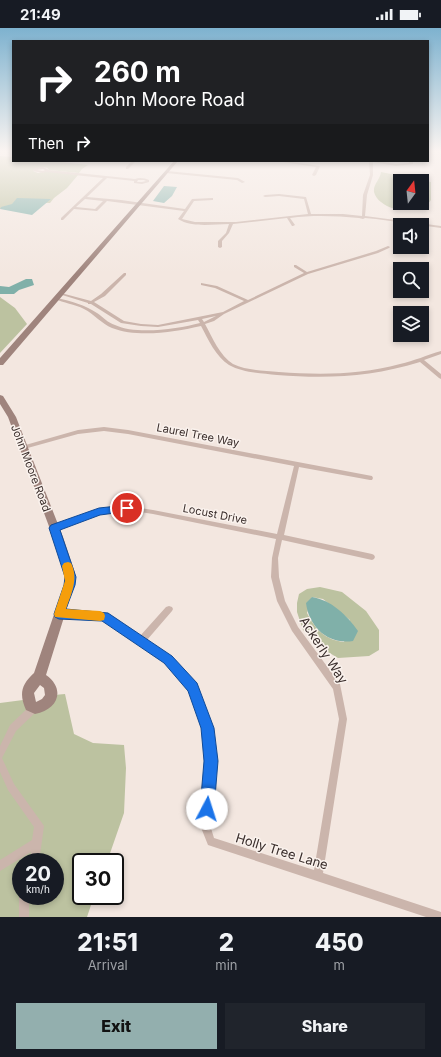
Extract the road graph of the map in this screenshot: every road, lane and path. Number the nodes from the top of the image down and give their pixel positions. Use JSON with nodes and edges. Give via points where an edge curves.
{"nodes":[{"id":1,"x":91,"y":191,"type":"edge"},
{"id":2,"x":151,"y":191,"type":"edge"},
{"id":3,"x":366,"y":191,"type":"edge"},
{"id":4,"x":265,"y":196,"type":"dead end"},
{"id":5,"x":84,"y":198,"type":"junction"},
{"id":6,"x":212,"y":199,"type":"dead end"},
{"id":7,"x":106,"y":200,"type":"junction"},
{"id":8,"x":140,"y":204,"type":"junction"},
{"id":9,"x":73,"y":208,"type":"junction"},
{"id":10,"x":185,"y":210,"type":"junction"},
{"id":11,"x":310,"y":215,"type":"junction"},
{"id":12,"x":288,"y":217,"type":"junction"},
{"id":13,"x":363,"y":218,"type":"junction"},
{"id":14,"x":62,"y":219,"type":"dead end"},
{"id":15,"x":231,"y":223,"type":"junction"},
{"id":16,"x":293,"y":225,"type":"dead end"},
{"id":17,"x":441,"y":227,"type":"edge"},
{"id":18,"x":220,"y":247,"type":"dead end"},
{"id":19,"x":388,"y":247,"type":"dead end"},
{"id":20,"x":295,"y":266,"type":"dead end"},
{"id":21,"x":307,"y":273,"type":"junction"},
{"id":22,"x":125,"y":274,"type":"dead end"},
{"id":23,"x":202,"y":284,"type":"dead end"},
{"id":24,"x":59,"y":296,"type":"junction"},
{"id":25,"x":91,"y":302,"type":"junction"},
{"id":26,"x":247,"y":302,"type":"junction"},
{"id":27,"x":84,"y":307,"type":"junction"},
{"id":28,"x":224,"y":313,"type":"junction"},
{"id":29,"x":199,"y":318,"type":"junction"},
{"id":30,"x":203,"y":323,"type":"junction"},
{"id":31,"x":441,"y":352,"type":"edge"},
{"id":32,"x":422,"y":361,"type":"junction"},
{"id":33,"x":0,"y":363,"type":"edge"},
{"id":34,"x":441,"y":377,"type":"edge"},
{"id":35,"x":0,"y":398,"type":"edge"},
{"id":36,"x":24,"y":447,"type":"junction"},
{"id":37,"x":297,"y":464,"type":"junction"},
{"id":38,"x":370,"y":478,"type":"dead end"},
{"id":39,"x":54,"y":528,"type":"junction"},
{"id":40,"x":279,"y":537,"type":"junction"},
{"id":41,"x":372,"y":557,"type":"dead end"},
{"id":42,"x":169,"y":610,"type":"dead end"},
{"id":43,"x":59,"y":614,"type":"junction"},
{"id":44,"x":141,"y":641,"type":"junction"},
{"id":45,"x":39,"y":677,"type":"junction"},
{"id":46,"x":34,"y":708,"type":"junction"},
{"id":47,"x":0,"y":755,"type":"edge"},
{"id":48,"x":0,"y":762,"type":"edge"},
{"id":49,"x":36,"y":843,"type":"junction"},
{"id":50,"x":35,"y":853,"type":"edge"},
{"id":51,"x":0,"y":866,"type":"edge"},
{"id":52,"x":318,"y":876,"type":"junction"},
{"id":53,"x":24,"y":905,"type":"edge"},
{"id":54,"x":24,"y":917,"type":"edge"},
{"id":55,"x":441,"y":917,"type":"edge"}],
"edges":[{"from":1,"to":5,"type":"street"},
{"from":2,"to":8,"type":"street"},
{"from":3,"to":13,"type":"street"},
{"from":4,"to":11,"type":"street","via":[[305,198]]},
{"from":5,"to":7,"type":"street"},
{"from":5,"to":9,"type":"street"},
{"from":6,"to":10,"type":"street","via":[[193,200]]},
{"from":7,"to":8,"type":"street"},
{"from":7,"to":9,"type":"street","via":[[96,210]]},
{"from":8,"to":10,"type":"street"},
{"from":8,"to":24,"type":"street"},
{"from":9,"to":14,"type":"street"},
{"from":10,"to":15,"type":"street","via":[[180,217],[181,220]]},
{"from":11,"to":12,"type":"street"},
{"from":11,"to":13,"type":"street"},
{"from":12,"to":15,"type":"street"},
{"from":12,"to":16,"type":"street"},
{"from":13,"to":17,"type":"street"},
{"from":15,"to":18,"type":"street","via":[[220,242]]},
{"from":19,"to":21,"type":"street"},
{"from":20,"to":21,"type":"street"},
{"from":21,"to":26,"type":"street"},
{"from":22,"to":25,"type":"street","via":[[103,295]]},
{"from":23,"to":26,"type":"street","via":[[216,287]]},
{"from":24,"to":25,"type":"street","via":[[76,297]]},
{"from":24,"to":27,"type":"street"},
{"from":24,"to":33,"type":"street"},
{"from":25,"to":27,"type":"street"},
{"from":25,"to":29,"type":"street","via":[[116,319],[137,325],[158,326]]},
{"from":26,"to":28,"type":"street"},
{"from":27,"to":30,"type":"street","via":[[111,325],[136,332],[159,332]]},
{"from":28,"to":29,"type":"street"},
{"from":28,"to":30,"type":"street","via":[[214,320]]},
{"from":29,"to":30,"type":"street"},
{"from":30,"to":32,"type":"street","via":[[218,351],[231,364],[249,370],[348,376]]},
{"from":31,"to":32,"type":"street"},
{"from":32,"to":34,"type":"street"},
{"from":35,"to":36,"type":"street","name":"John Moore Road","via":[[12,417]]},
{"from":36,"to":37,"type":"street","name":"Laurel Tree Way","via":[[78,432],[104,429]]},
{"from":36,"to":39,"type":"street","name":"John Moore Road"},
{"from":37,"to":38,"type":"street","name":"Laurel Tree Way"},
{"from":37,"to":40,"type":"street","name":"Ackerly Way"},
{"from":39,"to":40,"type":"street","name":"Locust Drive","via":[[99,512],[127,508]]},
{"from":39,"to":43,"type":"street","name":"John Moore Road","via":[[70,577]]},
{"from":40,"to":41,"type":"street","name":"Locust Drive"},
{"from":40,"to":52,"type":"street","name":"Ackerly Way","via":[[274,558],[275,577],[281,601],[294,629],[337,687],[343,719]]},
{"from":42,"to":44,"type":"street"},
{"from":43,"to":44,"type":"street","name":"Holly Tree Lane","via":[[104,616]]},
{"from":43,"to":45,"type":"street","name":"John Moore Road"},
{"from":44,"to":52,"type":"street","name":"Holly Tree Lane","via":[[168,660],[192,688],[208,728],[211,761],[206,825],[211,842]]},
{"from":45,"to":46,"type":"street","name":"John Moore Road","via":[[29,688],[27,696]]},
{"from":45,"to":46,"type":"street","via":[[49,685],[51,692],[48,703]]},
{"from":46,"to":47,"type":"street","via":[[13,728]]},
{"from":48,"to":49,"type":"street","via":[[11,787],[39,826]]},
{"from":49,"to":50,"type":"street"},
{"from":49,"to":51,"type":"street"},
{"from":52,"to":55,"type":"street","name":"Holly Tree Lane"},
{"from":53,"to":54,"type":"street"}]}
